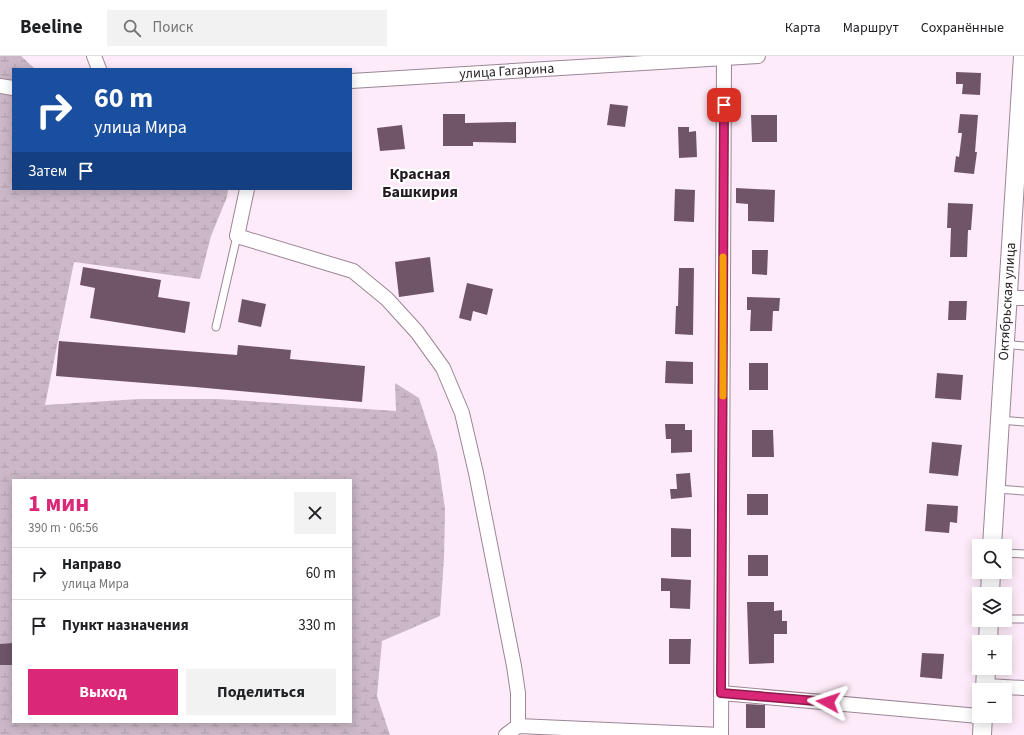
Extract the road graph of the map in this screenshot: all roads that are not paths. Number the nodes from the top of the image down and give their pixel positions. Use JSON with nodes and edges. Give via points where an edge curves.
{"nodes":[{"id":1,"x":94,"y":56,"type":"edge"},
{"id":2,"x":758,"y":56,"type":"edge"},
{"id":3,"x":1023,"y":56,"type":"edge"},
{"id":4,"x":724,"y":58,"type":"junction"},
{"id":5,"x":99,"y":68,"type":"edge"},
{"id":6,"x":352,"y":81,"type":"edge"},
{"id":7,"x":0,"y":86,"type":"edge"},
{"id":8,"x":12,"y":88,"type":"edge"},
{"id":9,"x":247,"y":190,"type":"edge"},
{"id":10,"x":237,"y":236,"type":"junction"},
{"id":11,"x":1016,"y":298,"type":"edge"},
{"id":12,"x":216,"y":327,"type":"dead end"},
{"id":13,"x":1004,"y":344,"type":"junction"},
{"id":14,"x":1024,"y":346,"type":"edge"},
{"id":15,"x":999,"y":420,"type":"junction"},
{"id":16,"x":1024,"y":422,"type":"edge"},
{"id":17,"x":996,"y":489,"type":"junction"},
{"id":18,"x":1024,"y":491,"type":"edge"},
{"id":19,"x":992,"y":539,"type":"edge"},
{"id":20,"x":1012,"y":553,"type":"edge"},
{"id":21,"x":1024,"y":554,"type":"edge"},
{"id":22,"x":1012,"y":619,"type":"edge"},
{"id":23,"x":1024,"y":619,"type":"edge"},
{"id":24,"x":1012,"y":688,"type":"edge"},
{"id":25,"x":1024,"y":688,"type":"edge"},
{"id":26,"x":721,"y":693,"type":"junction"},
{"id":27,"x":972,"y":715,"type":"edge"},
{"id":28,"x":982,"y":723,"type":"edge"},
{"id":29,"x":518,"y":726,"type":"junction"},
{"id":30,"x":506,"y":735,"type":"edge"},
{"id":31,"x":721,"y":735,"type":"edge"},
{"id":32,"x":982,"y":735,"type":"edge"}],
"edges":[{"from":1,"to":5,"type":"street"},
{"from":2,"to":4,"type":"street","name":"улица Гагарина"},
{"from":3,"to":11,"type":"street","name":"Октябрьская улица","via":[[1015,220]]},
{"from":4,"to":6,"type":"street","name":"улица Гагарина"},
{"from":4,"to":26,"type":"street"},
{"from":7,"to":8,"type":"street"},
{"from":9,"to":10,"type":"street"},
{"from":10,"to":12,"type":"lane"},
{"from":10,"to":29,"type":"street","via":[[354,271],[388,299],[417,332],[443,368],[462,413],[476,473],[514,666],[518,693]]},
{"from":11,"to":13,"type":"street","name":"Октябрьская улица"},
{"from":13,"to":14,"type":"lane"},
{"from":13,"to":15,"type":"street","name":"Октябрьская улица"},
{"from":15,"to":16,"type":"lane"},
{"from":15,"to":17,"type":"street","name":"Октябрьская улица"},
{"from":17,"to":18,"type":"lane"},
{"from":17,"to":19,"type":"street","name":"Октябрьская улица"},
{"from":20,"to":21,"type":"lane"},
{"from":22,"to":23,"type":"lane"},
{"from":24,"to":25,"type":"street"},
{"from":26,"to":27,"type":"street"},
{"from":26,"to":31,"type":"street"},
{"from":28,"to":32,"type":"street"},
{"from":29,"to":30,"type":"street"},
{"from":29,"to":31,"type":"street"}]}
